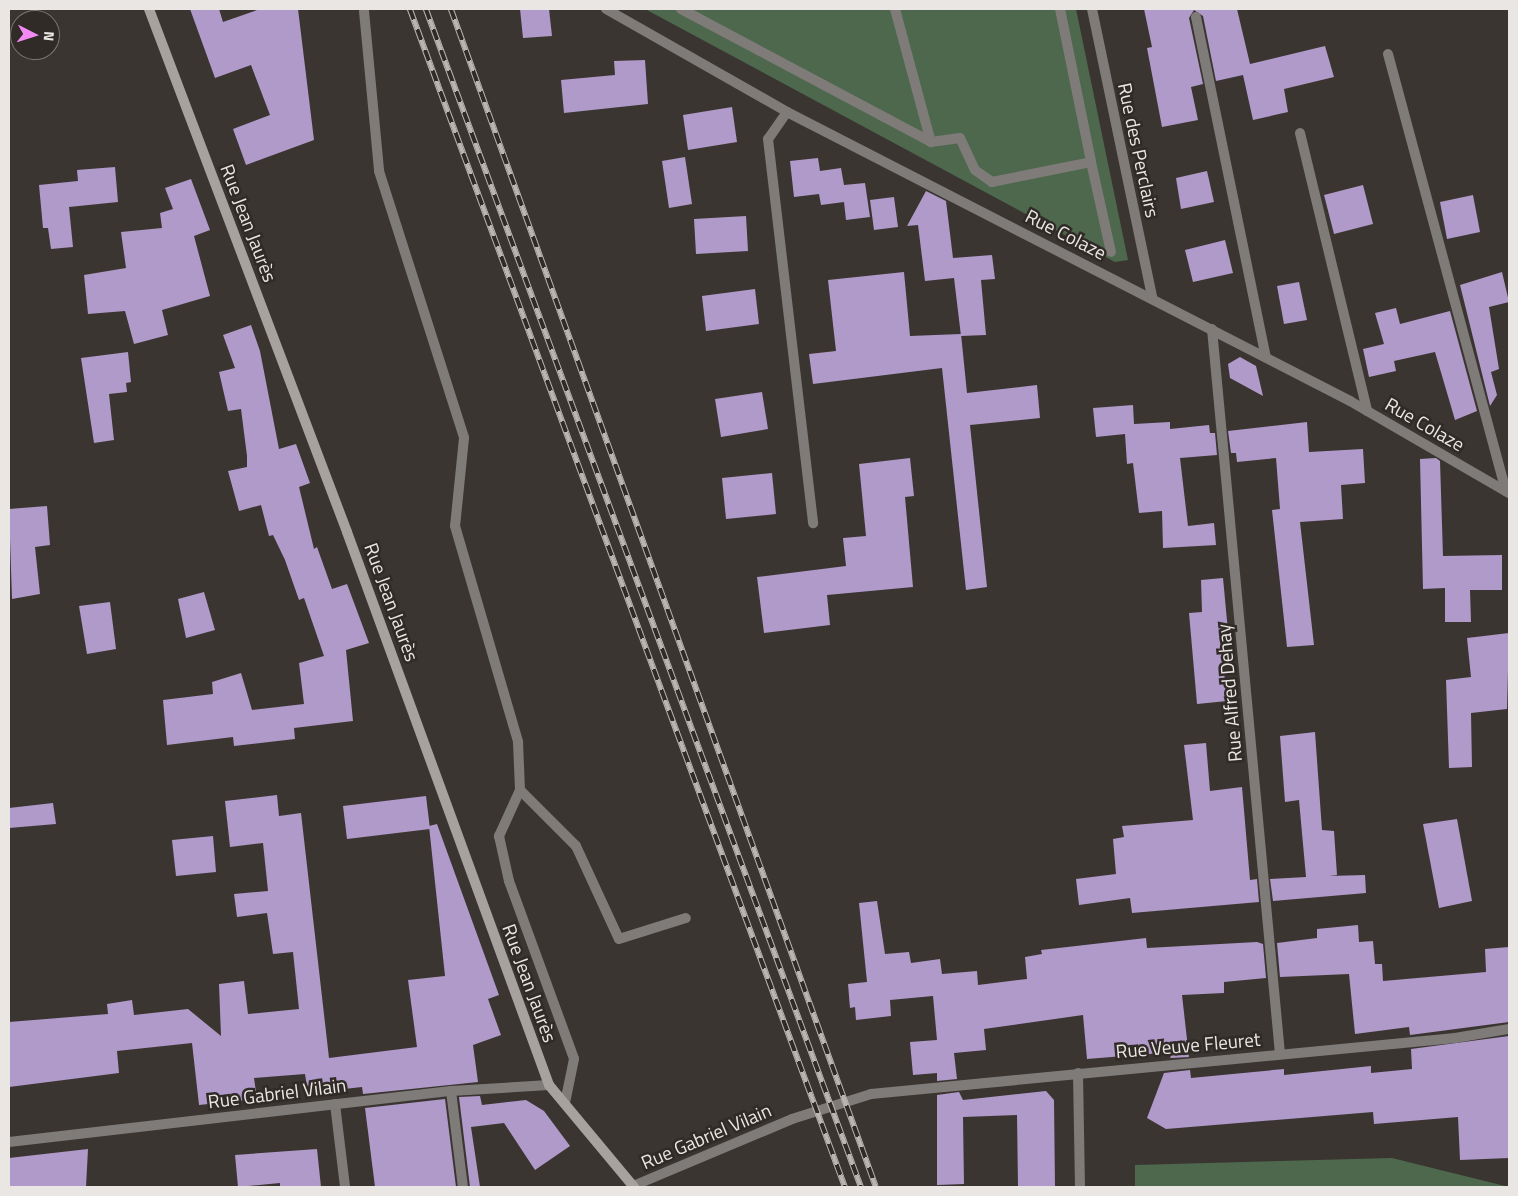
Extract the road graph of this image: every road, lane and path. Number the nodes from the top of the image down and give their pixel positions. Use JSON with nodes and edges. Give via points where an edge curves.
{"nodes":[{"id":1,"x":149,"y":9,"type":"edge"},
{"id":2,"x":606,"y":9,"type":"edge"},
{"id":3,"x":681,"y":9,"type":"edge"},
{"id":4,"x":895,"y":9,"type":"edge"},
{"id":5,"x":1060,"y":9,"type":"edge"},
{"id":6,"x":1092,"y":9,"type":"edge"},
{"id":7,"x":364,"y":11,"type":"dead end"},
{"id":8,"x":1196,"y":17,"type":"dead end"},
{"id":9,"x":1388,"y":54,"type":"dead end"},
{"id":10,"x":787,"y":112,"type":"junction"},
{"id":11,"x":1300,"y":133,"type":"dead end"},
{"id":12,"x":931,"y":142,"type":"junction"},
{"id":13,"x":1091,"y":162,"type":"junction"},
{"id":14,"x":1111,"y":252,"type":"dead end"},
{"id":15,"x":1152,"y":298,"type":"junction"},
{"id":16,"x":1212,"y":329,"type":"junction"},
{"id":17,"x":1266,"y":357,"type":"junction"},
{"id":18,"x":1367,"y":410,"type":"junction"},
{"id":19,"x":1508,"y":492,"type":"edge"},
{"id":20,"x":813,"y":524,"type":"dead end"},
{"id":21,"x":520,"y":790,"type":"junction"},
{"id":22,"x":686,"y":918,"type":"dead end"},
{"id":23,"x":1509,"y":1029,"type":"edge"},
{"id":24,"x":1280,"y":1054,"type":"junction"},
{"id":25,"x":1078,"y":1073,"type":"junction"},
{"id":26,"x":549,"y":1085,"type":"junction"},
{"id":27,"x":452,"y":1091,"type":"junction"},
{"id":28,"x":871,"y":1094,"type":"joint"},
{"id":29,"x":565,"y":1103,"type":"junction"},
{"id":30,"x":336,"y":1104,"type":"junction"},
{"id":31,"x":9,"y":1142,"type":"edge"},
{"id":32,"x":345,"y":1187,"type":"edge"},
{"id":33,"x":463,"y":1187,"type":"edge"},
{"id":34,"x":633,"y":1187,"type":"edge"},
{"id":35,"x":1080,"y":1187,"type":"edge"}],
"edges":[{"from":1,"to":26,"type":"main road","name":"Rue Jean Jaurès","via":[[351,541]]},
{"from":2,"to":10,"type":"street","name":"Rue Colaze"},
{"from":3,"to":12,"type":"street"},
{"from":4,"to":12,"type":"street"},
{"from":5,"to":13,"type":"street"},
{"from":6,"to":15,"type":"street","name":"Rue des Perclairs"},
{"from":7,"to":21,"type":"street","via":[[379,171],[464,438],[455,526],[518,742]]},
{"from":8,"to":17,"type":"street"},
{"from":9,"to":19,"type":"street"},
{"from":10,"to":15,"type":"street","name":"Rue Colaze"},
{"from":10,"to":20,"type":"street","via":[[768,139]]},
{"from":11,"to":18,"type":"street"},
{"from":12,"to":13,"type":"street","via":[[960,138],[974,170],[992,182]]},
{"from":13,"to":14,"type":"street"},
{"from":15,"to":16,"type":"street","name":"Rue Colaze"},
{"from":16,"to":17,"type":"street","name":"Rue Colaze"},
{"from":16,"to":24,"type":"street","name":"Rue Alfred Dehay"},
{"from":17,"to":18,"type":"street","name":"Rue Colaze"},
{"from":18,"to":19,"type":"street","name":"Rue Colaze"},
{"from":21,"to":22,"type":"street","via":[[576,846],[619,939]]},
{"from":21,"to":29,"type":"street","via":[[499,836],[509,881],[574,1059]]},
{"from":23,"to":24,"type":"street","name":"Rue Veuve Fleuret"},
{"from":24,"to":25,"type":"street","name":"Rue Veuve Fleuret"},
{"from":25,"to":28,"type":"street","name":"Rue Veuve Fleuret"},
{"from":25,"to":35,"type":"street"},
{"from":26,"to":27,"type":"street","name":"Rue Gabriel Vilain"},
{"from":26,"to":29,"type":"main road","name":"Rue Jean Jaurès"},
{"from":27,"to":30,"type":"street","name":"Rue Gabriel Vilain"},
{"from":27,"to":33,"type":"street"},
{"from":28,"to":34,"type":"street","name":"Rue Gabriel Vilain","via":[[792,1119]]},
{"from":29,"to":34,"type":"main road","name":"Rue Jean Jaurès"},
{"from":30,"to":31,"type":"street","name":"Rue Gabriel Vilain"},
{"from":30,"to":32,"type":"street"}]}
